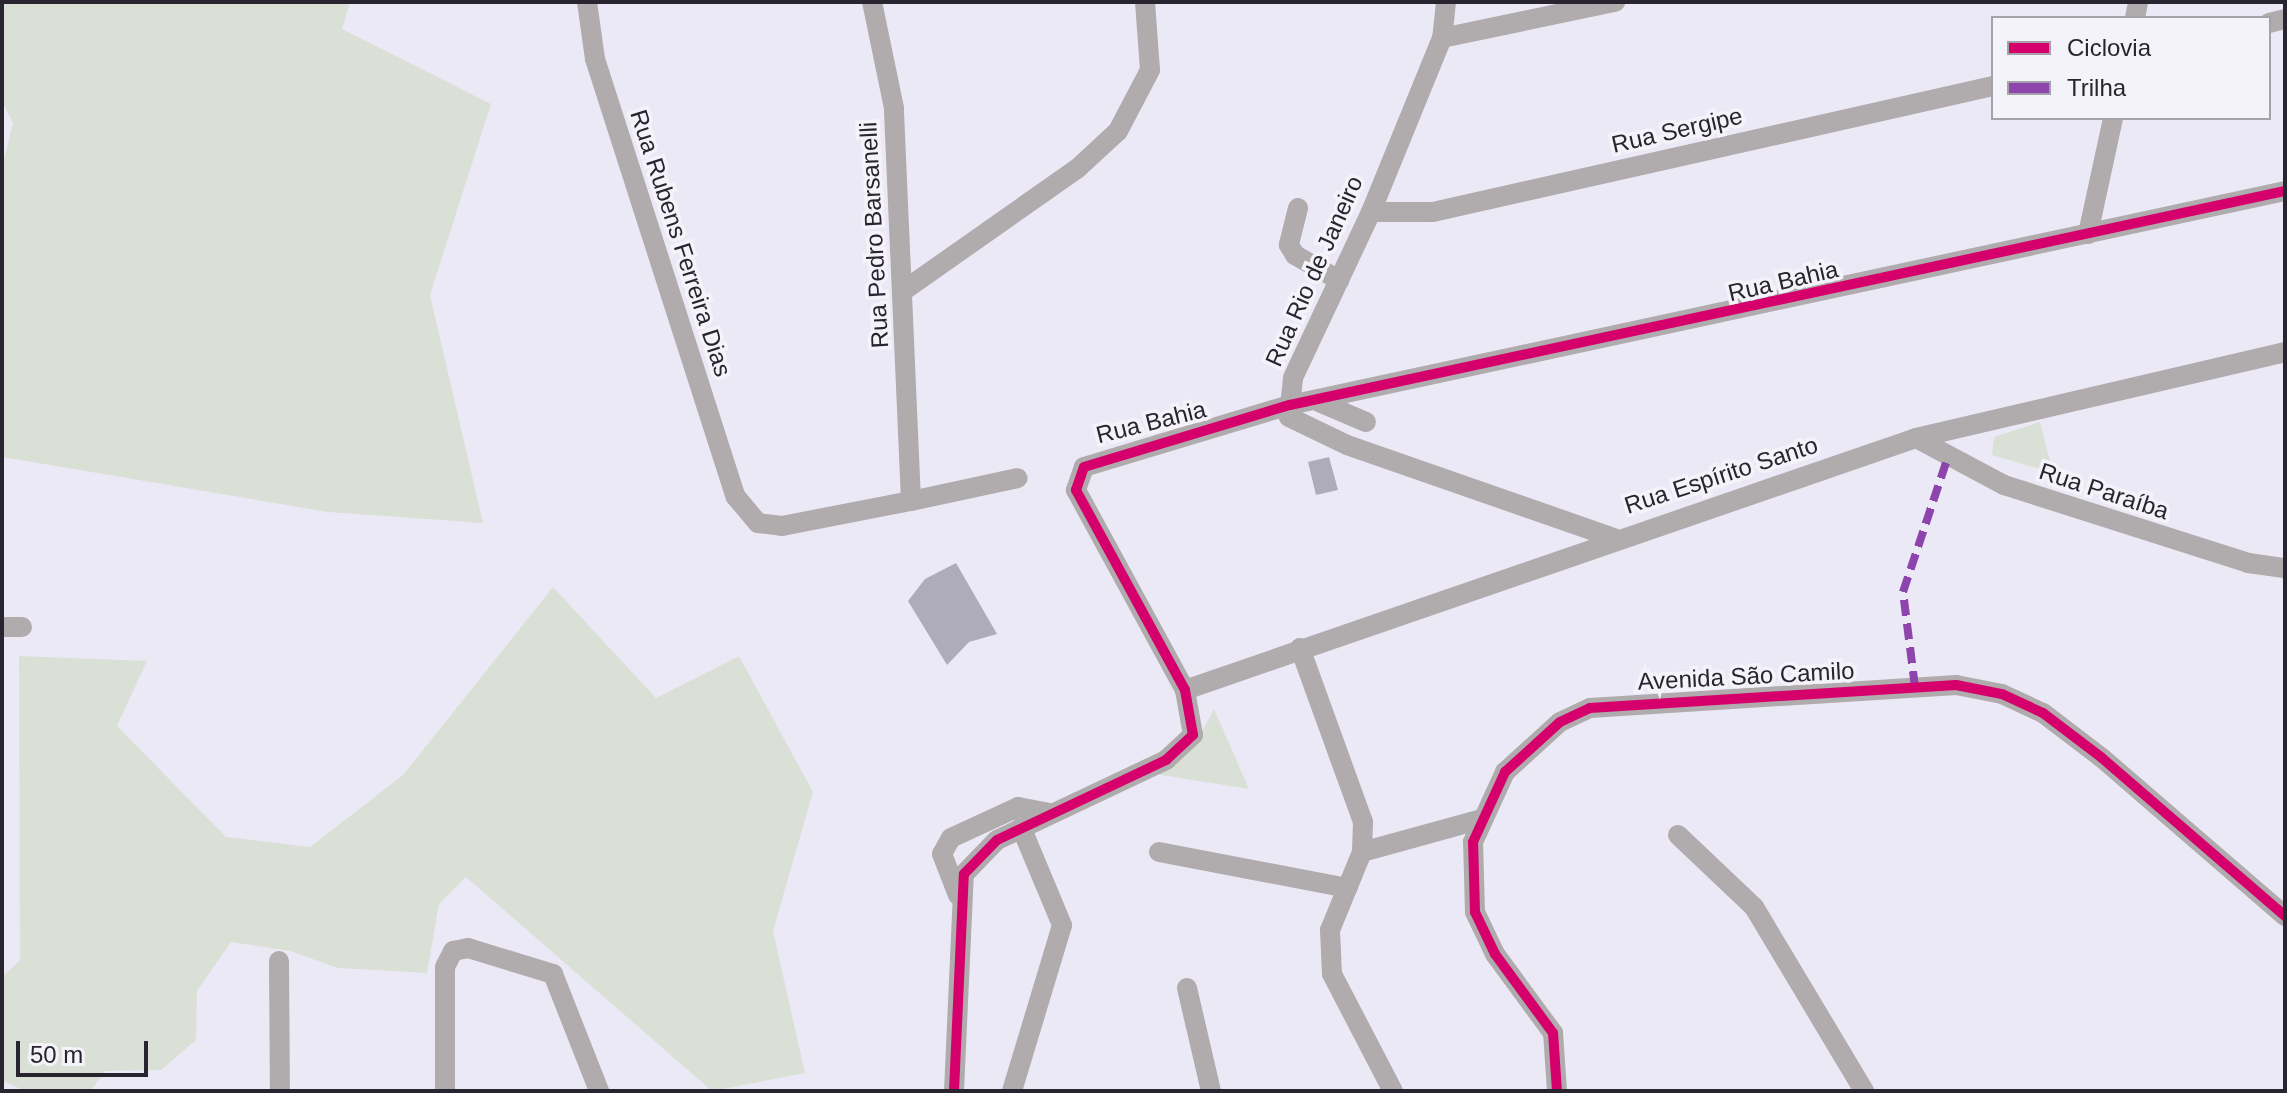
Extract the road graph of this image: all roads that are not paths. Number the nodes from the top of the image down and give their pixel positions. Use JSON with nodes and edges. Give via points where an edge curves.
{"nodes":[{"id":1,"x":587,"y":2,"type":"edge"},
{"id":2,"x":872,"y":2,"type":"edge"},
{"id":3,"x":1145,"y":2,"type":"edge"},
{"id":4,"x":1158,"y":2,"type":"edge"},
{"id":5,"x":1446,"y":2,"type":"edge"},
{"id":6,"x":1615,"y":2,"type":"edge"},
{"id":7,"x":1152,"y":35,"type":"junction"},
{"id":8,"x":1442,"y":38,"type":"junction"},
{"id":9,"x":1991,"y":86,"type":"edge"},
{"id":10,"x":2113,"y":120,"type":"edge"},
{"id":11,"x":2285,"y":191,"type":"edge"},
{"id":12,"x":1298,"y":208,"type":"dead end"},
{"id":13,"x":1371,"y":212,"type":"junction"},
{"id":14,"x":2088,"y":234,"type":"junction"},
{"id":15,"x":1339,"y":280,"type":"junction"},
{"id":16,"x":903,"y":291,"type":"junction"},
{"id":17,"x":2285,"y":352,"type":"edge"},
{"id":18,"x":1297,"y":369,"type":"junction"},
{"id":19,"x":1393,"y":388,"type":"junction"},
{"id":20,"x":1321,"y":404,"type":"junction"},
{"id":21,"x":1290,"y":405,"type":"junction"},
{"id":22,"x":1366,"y":422,"type":"junction"},
{"id":23,"x":1916,"y":438,"type":"junction"},
{"id":24,"x":1347,"y":445,"type":"junction"},
{"id":25,"x":1018,"y":478,"type":"dead end"},
{"id":26,"x":911,"y":501,"type":"junction"},
{"id":27,"x":1614,"y":538,"type":"junction"},
{"id":28,"x":2285,"y":568,"type":"edge"},
{"id":29,"x":1300,"y":648,"type":"junction"},
{"id":30,"x":1185,"y":690,"type":"junction"},
{"id":31,"x":1048,"y":813,"type":"junction"},
{"id":32,"x":1478,"y":820,"type":"junction"},
{"id":33,"x":1021,"y":827,"type":"junction"},
{"id":34,"x":1678,"y":835,"type":"dead end"},
{"id":35,"x":1159,"y":852,"type":"dead end"},
{"id":36,"x":1362,"y":852,"type":"junction"},
{"id":37,"x":1348,"y":888,"type":"junction"},
{"id":38,"x":958,"y":895,"type":"junction"},
{"id":39,"x":2285,"y":916,"type":"edge"},
{"id":40,"x":279,"y":961,"type":"dead end"},
{"id":41,"x":1187,"y":988,"type":"dead end"},
{"id":42,"x":280,"y":1091,"type":"edge"},
{"id":43,"x":445,"y":1091,"type":"edge"},
{"id":44,"x":599,"y":1091,"type":"edge"},
{"id":45,"x":954,"y":1091,"type":"edge"},
{"id":46,"x":1012,"y":1091,"type":"edge"},
{"id":47,"x":1211,"y":1091,"type":"edge"},
{"id":48,"x":1393,"y":1091,"type":"edge"},
{"id":49,"x":1557,"y":1091,"type":"edge"},
{"id":50,"x":1864,"y":1091,"type":"edge"}],
"edges":[{"from":1,"to":26,"type":"street","name":"Rua Rubens Ferreira Dias","via":[[595,59],[736,497],[758,523],[782,526]]},
{"from":2,"to":16,"type":"street","name":"Rua Pedro Barsanelli","via":[[894,108]]},
{"from":3,"to":7,"type":"street"},
{"from":4,"to":7,"type":"street"},
{"from":5,"to":8,"type":"street","name":"Rua Rio de Janeiro"},
{"from":6,"to":8,"type":"street"},
{"from":7,"to":16,"type":"street","via":[[1150,70],[1118,131],[1078,168]]},
{"from":8,"to":13,"type":"street","name":"Rua Rio de Janeiro"},
{"from":9,"to":13,"type":"street","name":"Rua Sergipe","via":[[1433,212]]},
{"from":10,"to":14,"type":"street"},
{"from":11,"to":14,"type":"street","name":"Rua Bahia"},
{"from":12,"to":15,"type":"street","via":[[1290,237],[1295,255]]},
{"from":13,"to":15,"type":"street","name":"Rua Rio de Janeiro"},
{"from":14,"to":19,"type":"street","name":"Rua Bahia"},
{"from":15,"to":18,"type":"street","name":"Rua Rio de Janeiro"},
{"from":16,"to":26,"type":"street","name":"Rua Pedro Barsanelli"},
{"from":17,"to":23,"type":"street","name":"Rua Espírito Santo"},
{"from":18,"to":20,"type":"street"},
{"from":18,"to":21,"type":"street","name":"Rua Rio de Janeiro"},
{"from":19,"to":20,"type":"street","name":"Rua Bahia"},
{"from":19,"to":22,"type":"street"},
{"from":20,"to":21,"type":"street","name":"Rua Bahia"},
{"from":20,"to":22,"type":"street"},
{"from":21,"to":24,"type":"street","name":"Rua Rio de Janeiro","via":[[1294,422]]},
{"from":21,"to":30,"type":"street","name":"Rua Bahia","via":[[1223,430],[1084,467],[1076,490]]},
{"from":22,"to":24,"type":"street"},
{"from":23,"to":27,"type":"street","name":"Rua Espírito Santo"},
{"from":23,"to":28,"type":"street","name":"Rua Paraíba","via":[[2004,485],[2248,563]]},
{"from":24,"to":27,"type":"street","name":"Rua Rio de Janeiro"},
{"from":25,"to":26,"type":"street"},
{"from":27,"to":29,"type":"street","name":"Rua Espírito Santo"},
{"from":29,"to":30,"type":"street","name":"Rua Espírito Santo"},
{"from":29,"to":36,"type":"street","via":[[1361,802]]},
{"from":30,"to":31,"type":"street","via":[[1194,724],[1184,747]]},
{"from":31,"to":33,"type":"street"},
{"from":31,"to":38,"type":"street","via":[[1018,807],[951,838],[942,854]]},
{"from":32,"to":36,"type":"street"},
{"from":32,"to":39,"type":"street","name":"Avenida São Camilo","via":[[1529,746],[1590,708],[1956,685],[2043,713]]},
{"from":32,"to":49,"type":"street","name":"Avenida São Camilo","via":[[1470,882],[1475,912],[1495,954],[1553,1033]]},
{"from":33,"to":38,"type":"street","via":[[977,854]]},
{"from":33,"to":46,"type":"street","via":[[1056,896],[1062,925]]},
{"from":34,"to":50,"type":"street","via":[[1754,907]]},
{"from":35,"to":37,"type":"street"},
{"from":36,"to":37,"type":"street"},
{"from":37,"to":48,"type":"street","via":[[1330,930],[1332,974]]},
{"from":38,"to":45,"type":"street"},
{"from":40,"to":42,"type":"street"},
{"from":41,"to":47,"type":"street"},
{"from":43,"to":44,"type":"street","via":[[445,967],[453,951],[468,948],[553,974]]}]}
